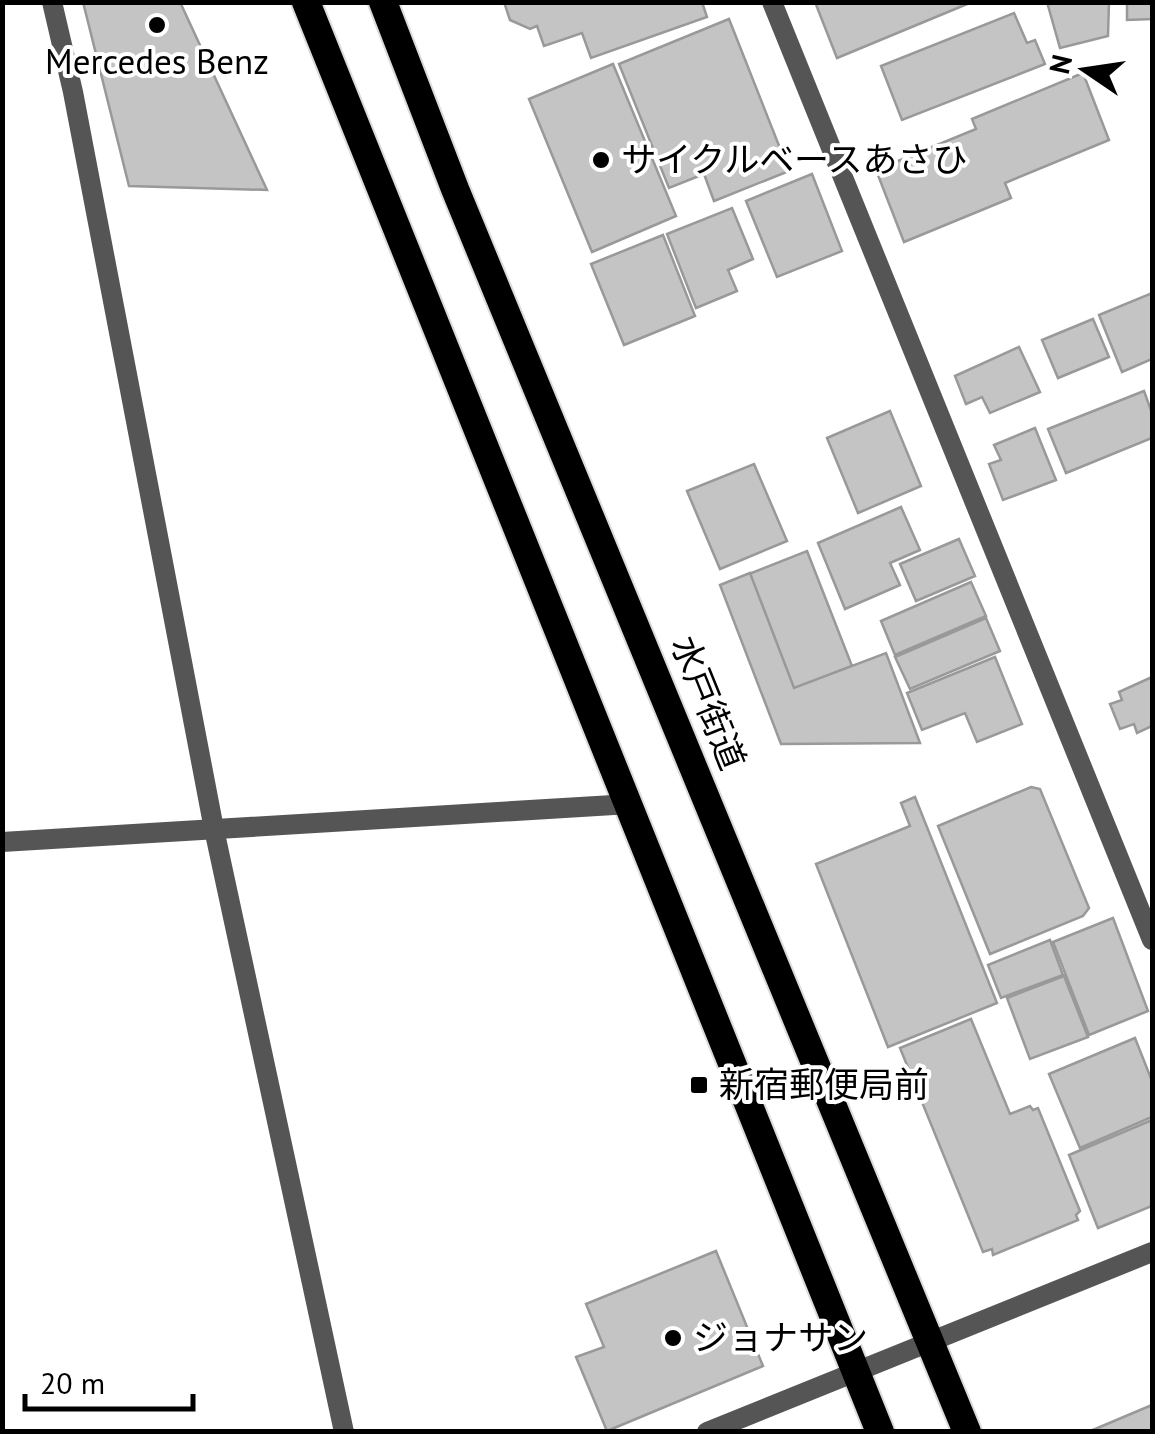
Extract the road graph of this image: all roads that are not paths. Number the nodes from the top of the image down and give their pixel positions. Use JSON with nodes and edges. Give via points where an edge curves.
{"nodes":[{"id":1,"x":52,"y":2,"type":"edge"},
{"id":2,"x":306,"y":2,"type":"edge"},
{"id":3,"x":384,"y":2,"type":"edge"},
{"id":4,"x":772,"y":2,"type":"edge"},
{"id":5,"x":630,"y":804,"type":"junction"},
{"id":6,"x":214,"y":829,"type":"junction"},
{"id":7,"x":2,"y":842,"type":"edge"},
{"id":8,"x":1152,"y":940,"type":"edge"},
{"id":9,"x":1152,"y":1252,"type":"edge"},
{"id":10,"x":931,"y":1342,"type":"junction"},
{"id":11,"x":855,"y":1373,"type":"junction"},
{"id":12,"x":344,"y":1432,"type":"edge"},
{"id":13,"x":707,"y":1432,"type":"edge"},
{"id":14,"x":880,"y":1432,"type":"edge"},
{"id":15,"x":967,"y":1432,"type":"edge"}],
"edges":[{"from":1,"to":6,"type":"street"},
{"from":2,"to":5,"type":"highway"},
{"from":3,"to":10,"type":"highway","name":"水戸街道","via":[[455,190]]},
{"from":4,"to":8,"type":"street"},
{"from":5,"to":6,"type":"street"},
{"from":5,"to":11,"type":"highway"},
{"from":6,"to":7,"type":"street"},
{"from":6,"to":12,"type":"street"},
{"from":9,"to":10,"type":"street"},
{"from":10,"to":11,"type":"street"},
{"from":10,"to":15,"type":"highway","name":"水戸街道"},
{"from":11,"to":13,"type":"street"},
{"from":11,"to":14,"type":"highway"}]}
